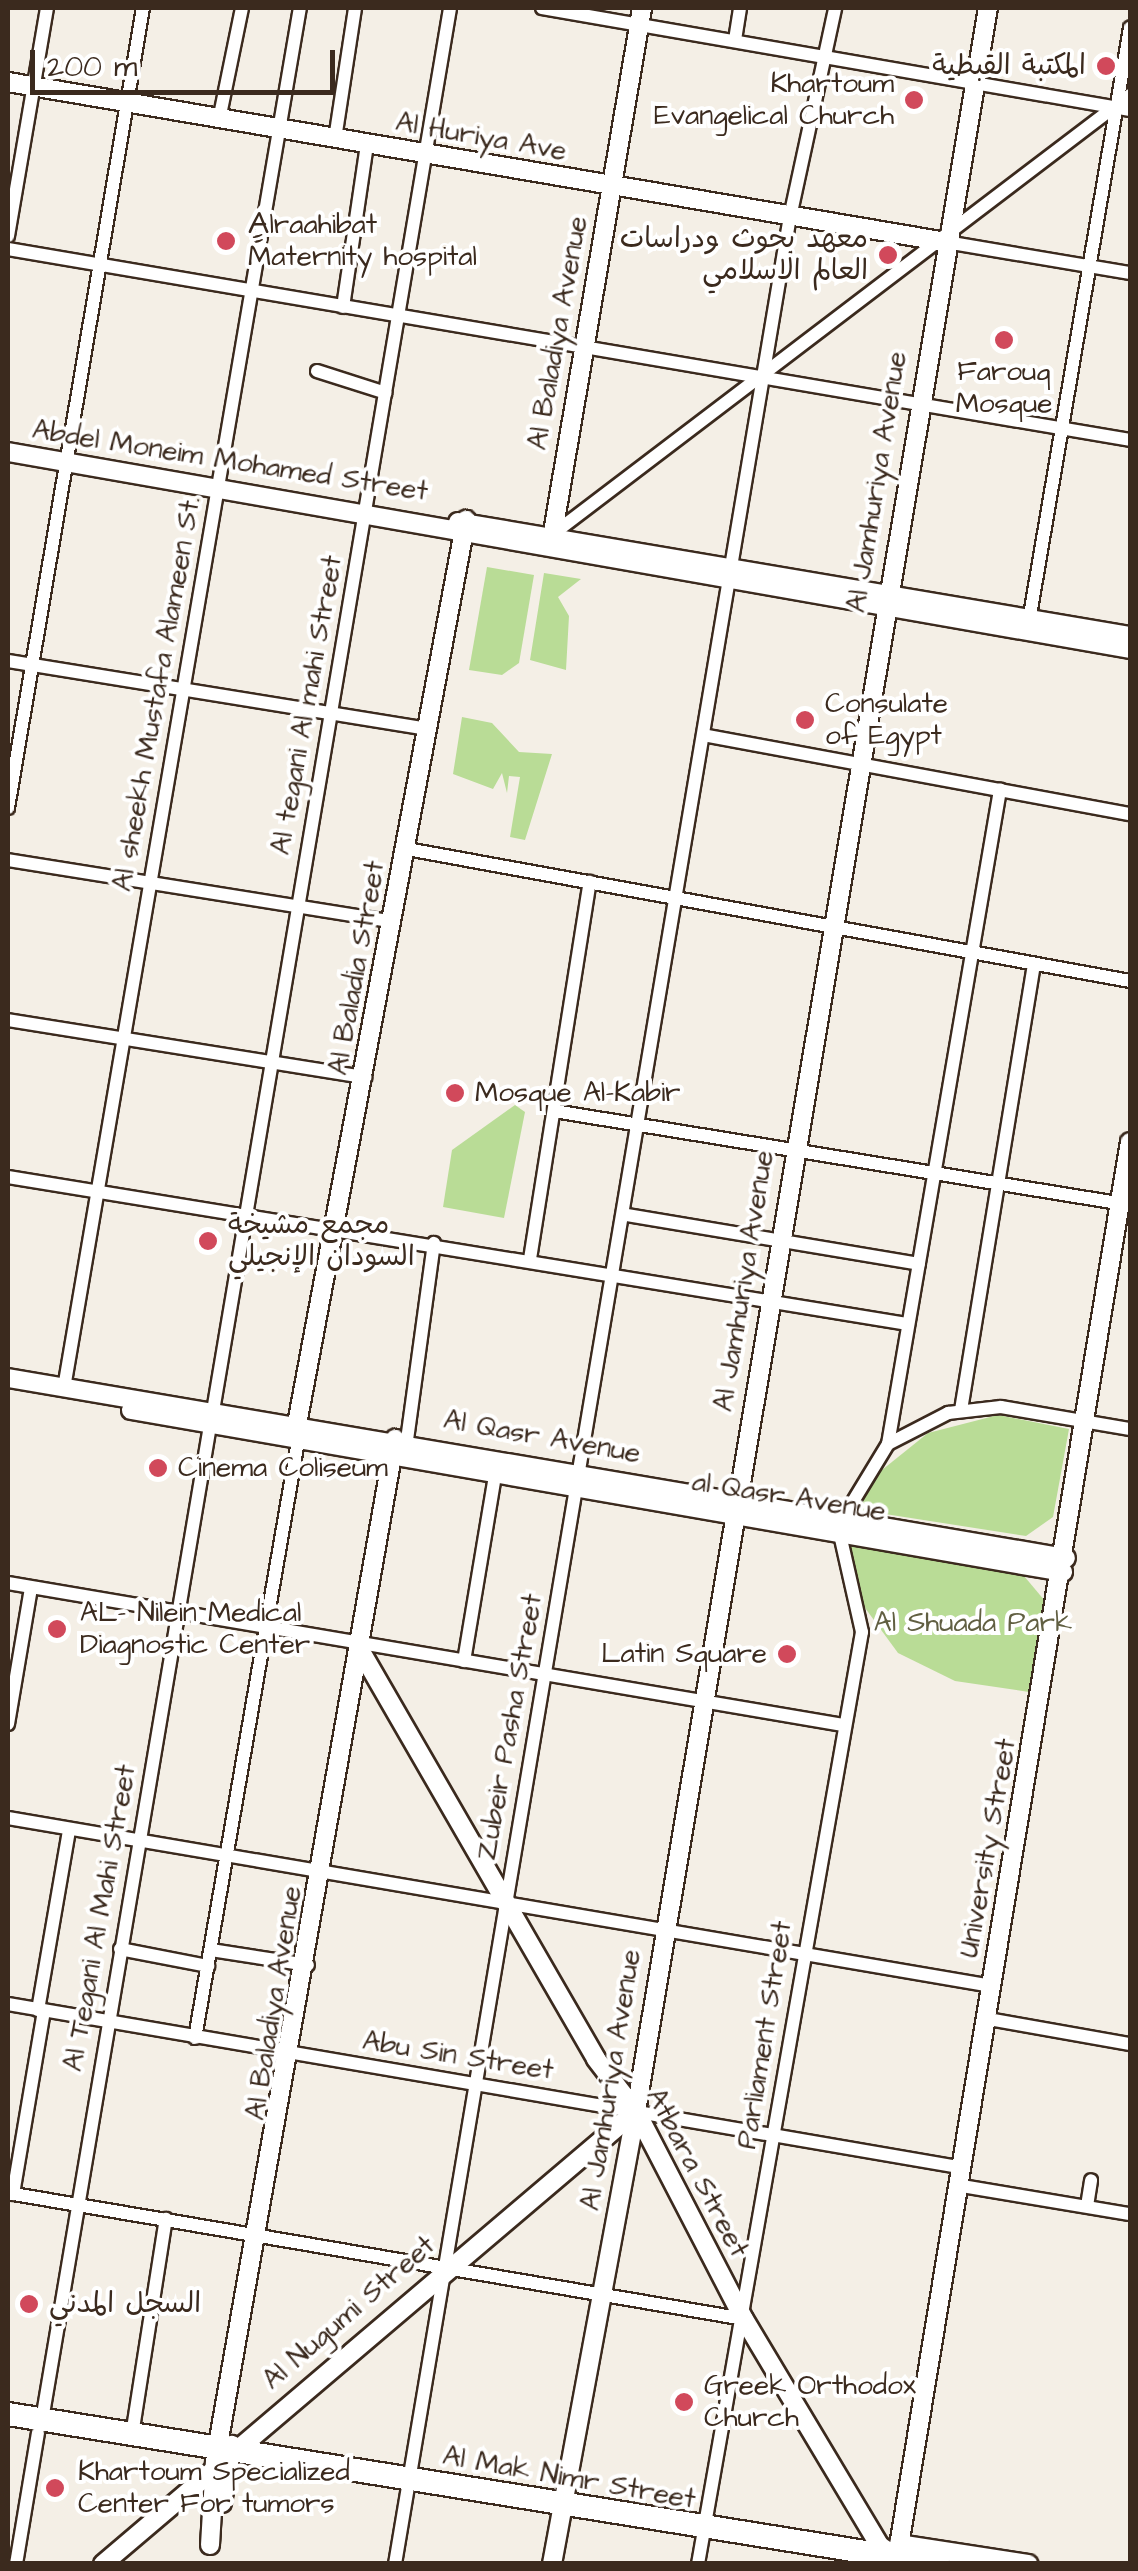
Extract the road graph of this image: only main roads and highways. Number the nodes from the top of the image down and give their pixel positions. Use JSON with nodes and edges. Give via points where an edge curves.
{"nodes":[{"id":1,"x":8,"y":2414,"type":"edge"},
{"id":2,"x":40,"y":2426,"type":"junction"},
{"id":3,"x":8,"y":2428,"type":"edge"},
{"id":4,"x":223,"y":2456,"type":"junction"},
{"id":5,"x":701,"y":2546,"type":"edge"},
{"id":6,"x":898,"y":2555,"type":"edge"},
{"id":7,"x":814,"y":2564,"type":"edge"},
{"id":8,"x":939,"y":2564,"type":"edge"}],
"edges":[{"from":1,"to":2,"type":"highway","name":"Al Mak Nimr Street"},
{"from":2,"to":3,"type":"highway"},
{"from":2,"to":4,"type":"highway"},
{"from":2,"to":4,"type":"highway","name":"Al Mak Nimr Street","via":[[132,2434]]},
{"from":4,"to":5,"type":"highway","name":"Al Mak Nimr Street","via":[[560,2513]]},
{"from":5,"to":6,"type":"highway","name":"Al Mak Nimr Street"},
{"from":5,"to":7,"type":"highway"},
{"from":6,"to":8,"type":"highway","name":"Al Mak Nimr Street"}]}
